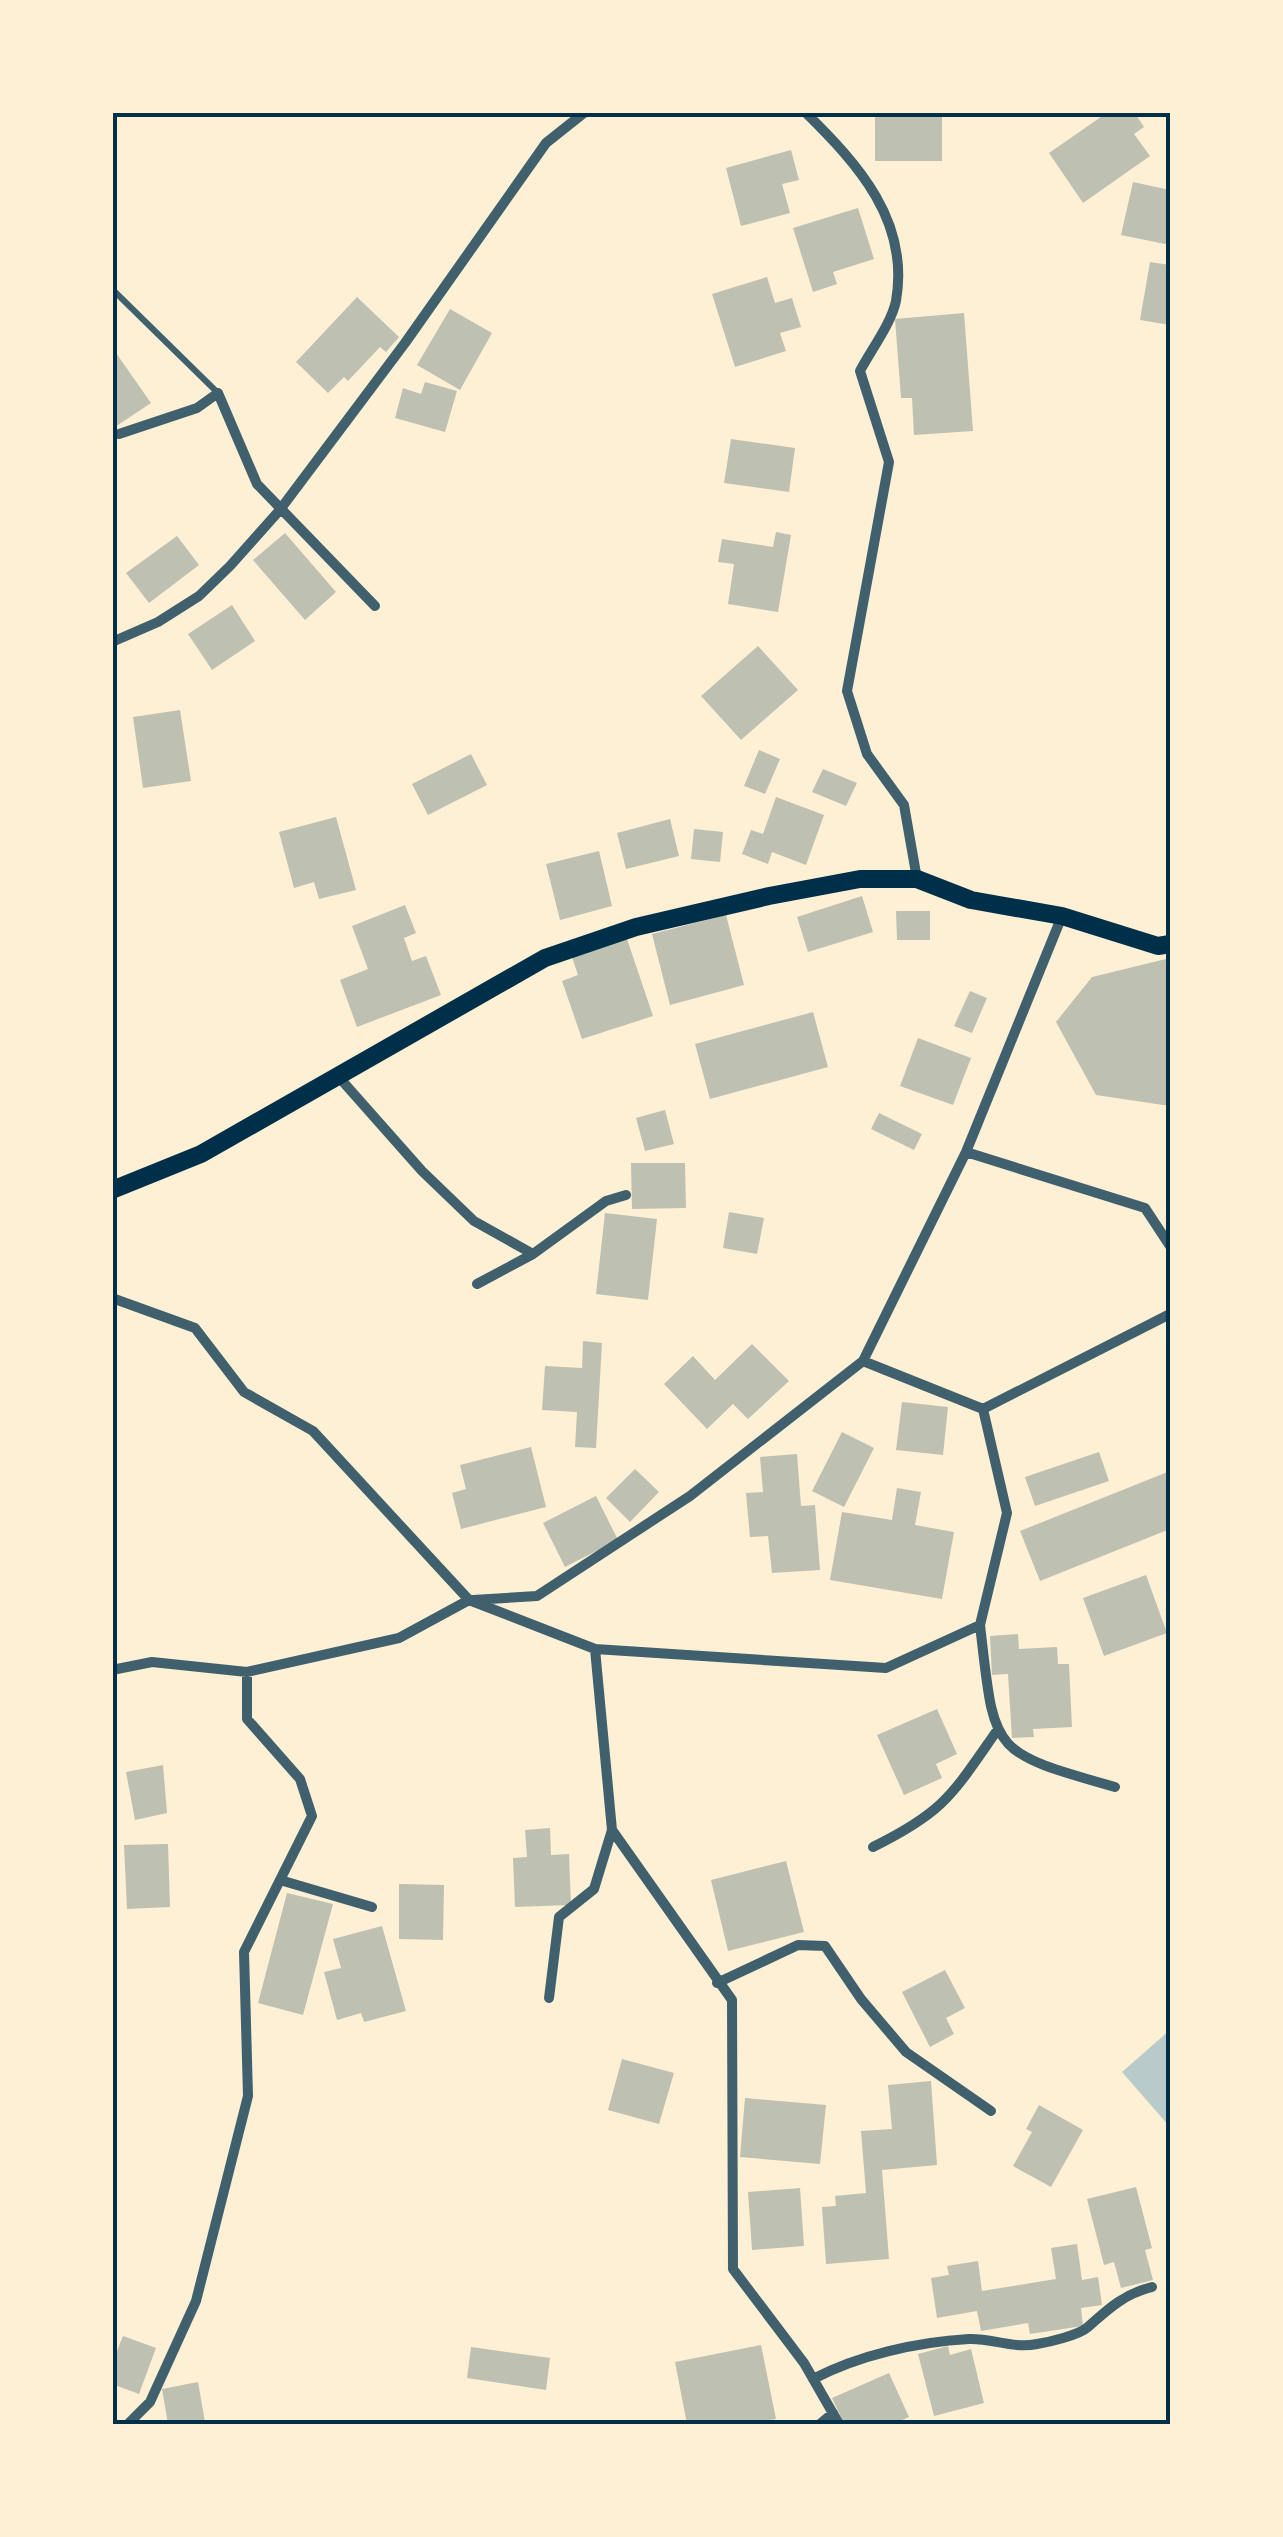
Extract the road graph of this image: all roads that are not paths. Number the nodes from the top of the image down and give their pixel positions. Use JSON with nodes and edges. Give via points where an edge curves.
{"nodes":[{"id":1,"x":585,"y":112,"type":"edge"},
{"id":2,"x":804,"y":112,"type":"edge"},
{"id":3,"x":112,"y":290,"type":"edge"},
{"id":4,"x":218,"y":392,"type":"junction"},
{"id":5,"x":119,"y":434,"type":"dead end"},
{"id":6,"x":279,"y":511,"type":"junction"},
{"id":7,"x":375,"y":606,"type":"dead end"},
{"id":8,"x":112,"y":642,"type":"edge"},
{"id":9,"x":917,"y":880,"type":"junction"},
{"id":10,"x":1062,"y":916,"type":"junction"},
{"id":11,"x":1170,"y":944,"type":"edge"},
{"id":12,"x":336,"y":1075,"type":"junction"},
{"id":13,"x":966,"y":1152,"type":"junction"},
{"id":14,"x":112,"y":1190,"type":"edge"},
{"id":15,"x":626,"y":1195,"type":"dead end"},
{"id":16,"x":1170,"y":1246,"type":"edge"},
{"id":17,"x":533,"y":1254,"type":"junction"},
{"id":18,"x":477,"y":1284,"type":"dead end"},
{"id":19,"x":112,"y":1298,"type":"edge"},
{"id":20,"x":1170,"y":1314,"type":"edge"},
{"id":21,"x":863,"y":1361,"type":"junction"},
{"id":22,"x":983,"y":1409,"type":"junction"},
{"id":23,"x":469,"y":1600,"type":"junction"},
{"id":24,"x":980,"y":1625,"type":"junction"},
{"id":25,"x":595,"y":1649,"type":"junction"},
{"id":26,"x":112,"y":1670,"type":"edge"},
{"id":27,"x":247,"y":1672,"type":"junction"},
{"id":28,"x":996,"y":1732,"type":"junction"},
{"id":29,"x":1115,"y":1787,"type":"dead end"},
{"id":30,"x":612,"y":1830,"type":"junction"},
{"id":31,"x":873,"y":1847,"type":"dead end"},
{"id":32,"x":280,"y":1880,"type":"junction"},
{"id":33,"x":372,"y":1907,"type":"dead end"},
{"id":34,"x":716,"y":1983,"type":"junction"},
{"id":35,"x":549,"y":1998,"type":"dead end"},
{"id":36,"x":991,"y":2111,"type":"dead end"},
{"id":37,"x":1152,"y":2287,"type":"dead end"},
{"id":38,"x":813,"y":2380,"type":"junction"},
{"id":39,"x":833,"y":2413,"type":"junction"},
{"id":40,"x":128,"y":2424,"type":"edge"},
{"id":41,"x":820,"y":2424,"type":"edge"},
{"id":42,"x":839,"y":2424,"type":"edge"}],
"edges":[{"from":1,"to":6,"type":"street","via":[[546,143]]},
{"from":2,"to":9,"type":"street","via":[[878,196],[897,244],[896,304],[860,371],[889,462],[847,691],[867,754],[904,805]]},
{"from":3,"to":4,"type":"lane"},
{"from":4,"to":5,"type":"street","via":[[197,408]]},
{"from":4,"to":6,"type":"street","via":[[256,484]]},
{"from":6,"to":7,"type":"street"},
{"from":6,"to":8,"type":"street","via":[[199,596]]},
{"from":9,"to":10,"type":"main road","via":[[971,900]]},
{"from":9,"to":12,"type":"main road","via":[[860,879],[636,927],[545,958]]},
{"from":10,"to":11,"type":"main road"},
{"from":10,"to":13,"type":"street"},
{"from":12,"to":14,"type":"main road","via":[[200,1154]]},
{"from":12,"to":17,"type":"street","via":[[474,1221]]},
{"from":13,"to":16,"type":"street","via":[[1146,1208]]},
{"from":13,"to":21,"type":"street"},
{"from":15,"to":17,"type":"street","via":[[606,1201]]},
{"from":17,"to":18,"type":"street"},
{"from":19,"to":23,"type":"street","via":[[195,1328],[244,1392],[313,1432]]},
{"from":20,"to":22,"type":"street"},
{"from":21,"to":22,"type":"street"},
{"from":21,"to":23,"type":"street","via":[[690,1496],[536,1596]]},
{"from":22,"to":24,"type":"street","via":[[1008,1513]]},
{"from":23,"to":25,"type":"street"},
{"from":23,"to":27,"type":"street","via":[[399,1638]]},
{"from":24,"to":25,"type":"street","via":[[886,1668]]},
{"from":24,"to":28,"type":"street"},
{"from":25,"to":30,"type":"street"},
{"from":26,"to":27,"type":"street","via":[[152,1662]]},
{"from":27,"to":32,"type":"street","via":[[247,1720],[300,1779],[312,1816]]},
{"from":28,"to":29,"type":"street","via":[[1012,1751],[1049,1769]]},
{"from":28,"to":31,"type":"street","via":[[926,1822]]},
{"from":30,"to":34,"type":"street"},
{"from":30,"to":35,"type":"street","via":[[594,1889],[559,1917]]},
{"from":32,"to":33,"type":"street"},
{"from":32,"to":40,"type":"street","via":[[244,1952],[248,2096],[196,2301],[150,2402]]},
{"from":34,"to":36,"type":"street","via":[[798,1945],[826,1946],[906,2052]]},
{"from":34,"to":38,"type":"street","via":[[732,2000],[733,2269]]},
{"from":37,"to":38,"type":"street","via":[[1096,2315],[1087,2328],[1038,2344],[973,2339],[913,2346]]},
{"from":38,"to":39,"type":"street"},
{"from":39,"to":41,"type":"street"},
{"from":39,"to":42,"type":"street"}]}
